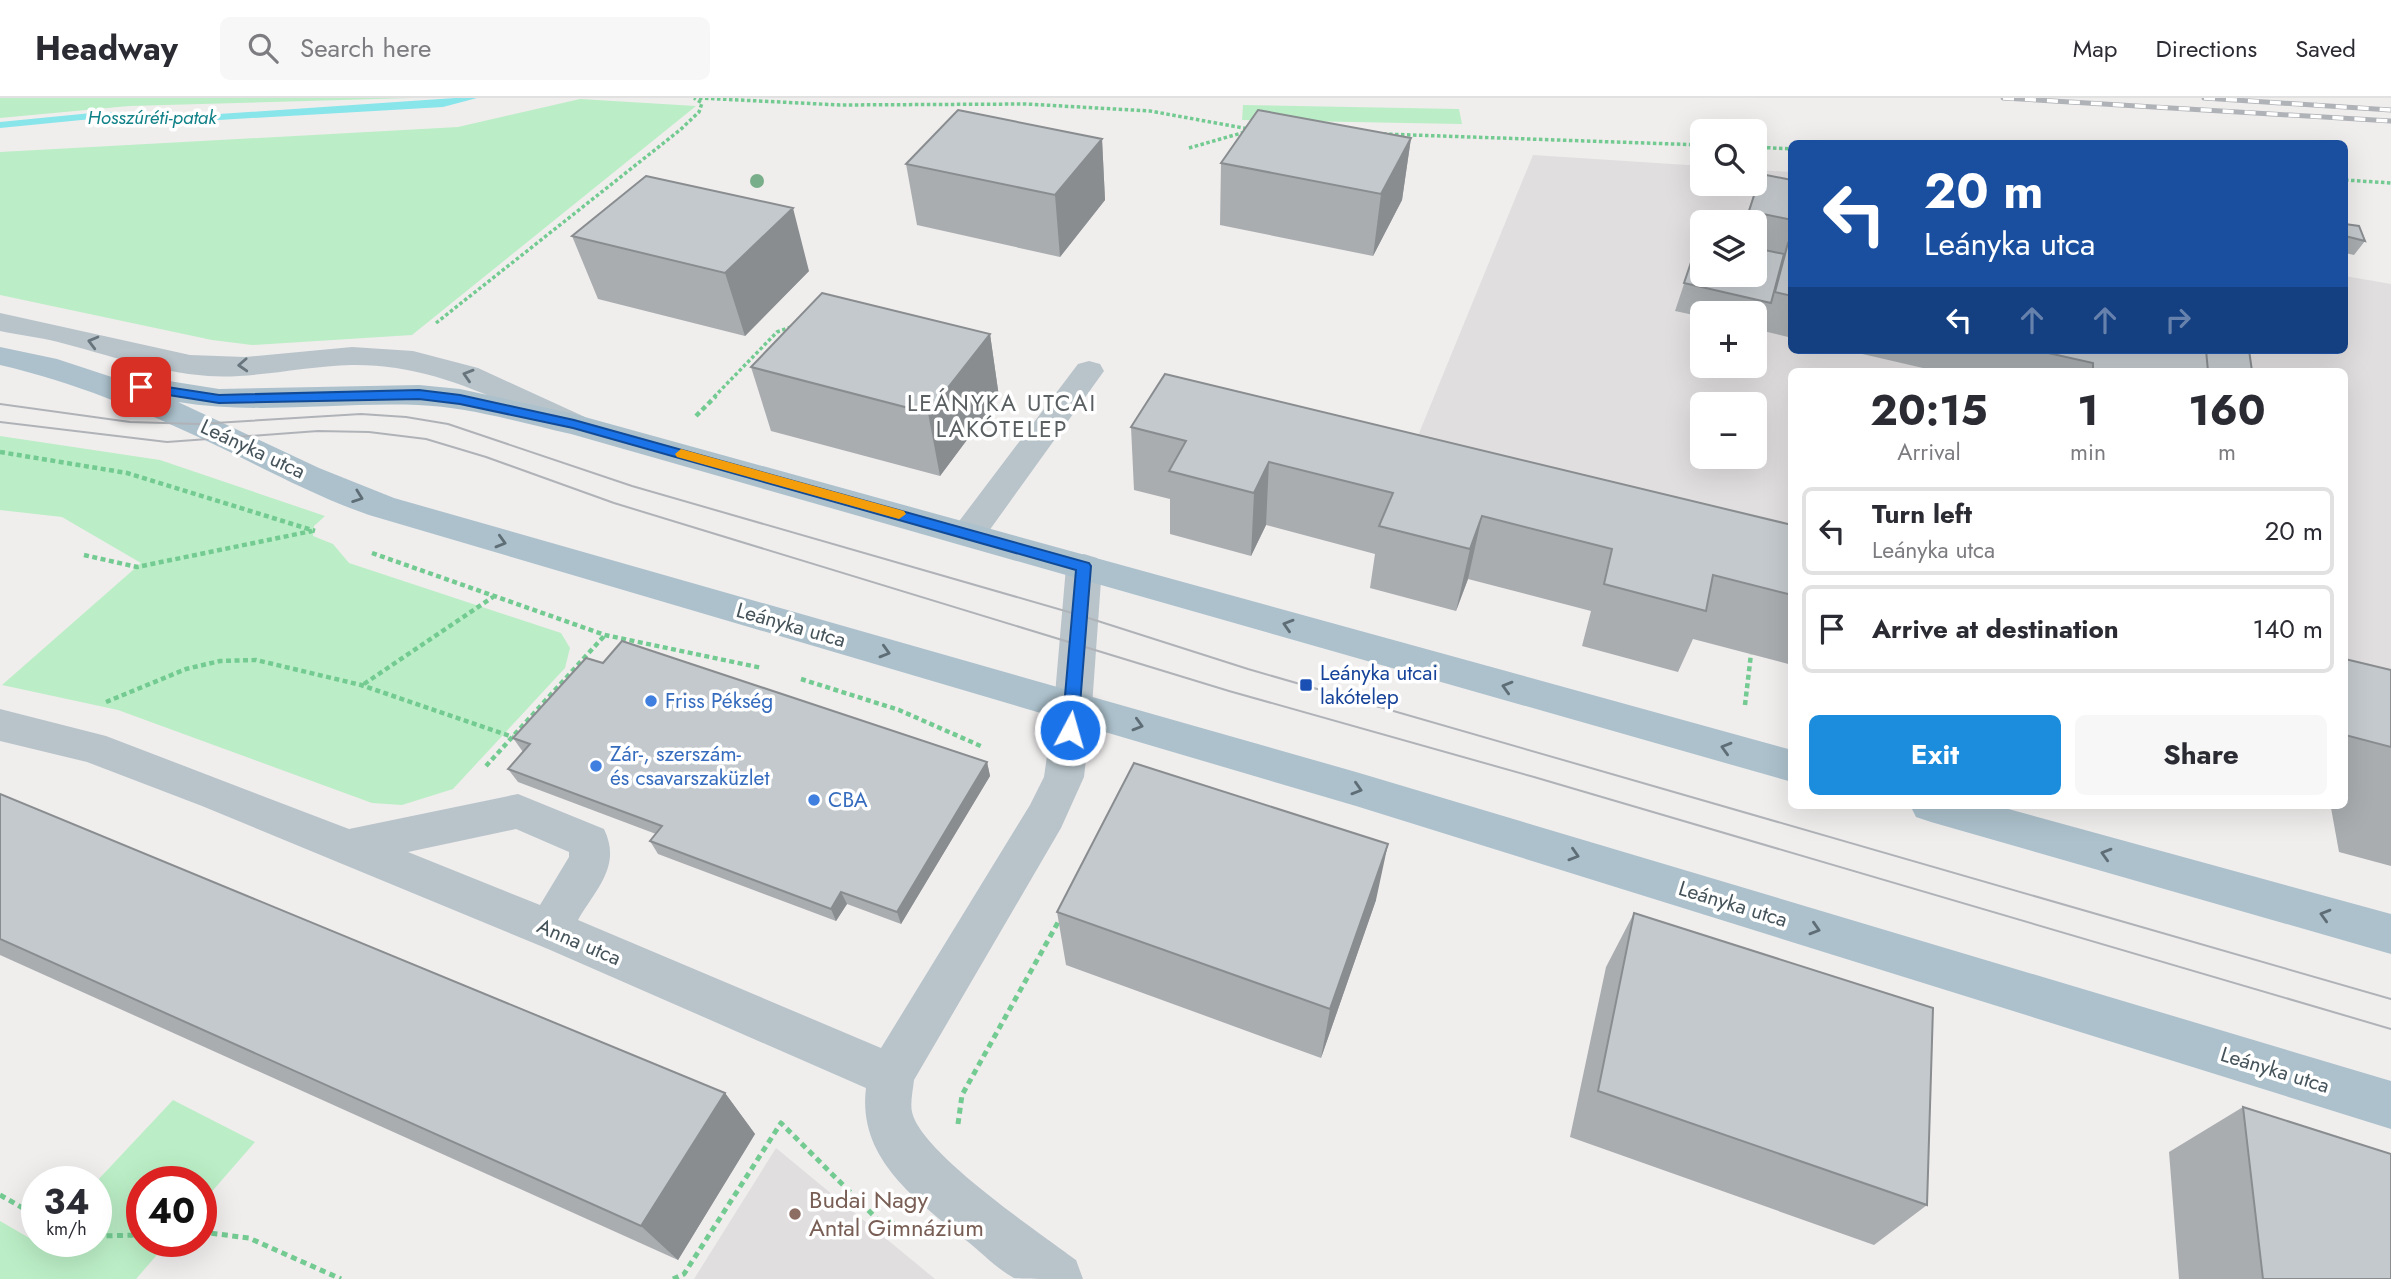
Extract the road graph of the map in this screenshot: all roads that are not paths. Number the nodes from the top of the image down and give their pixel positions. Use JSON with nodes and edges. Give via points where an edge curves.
{"nodes":[{"id":1,"x":0,"y":322,"type":"edge"},
{"id":2,"x":0,"y":356,"type":"edge"},
{"id":3,"x":1089,"y":371,"type":"dead end"},
{"id":4,"x":90,"y":379,"type":"junction"},
{"id":5,"x":574,"y":424,"type":"junction"},
{"id":6,"x":969,"y":533,"type":"junction"},
{"id":7,"x":1084,"y":566,"type":"junction"},
{"id":8,"x":1073,"y":706,"type":"junction"},
{"id":9,"x":20,"y":728,"type":"edge"},
{"id":10,"x":1788,"y":765,"type":"edge"},
{"id":11,"x":1945,"y":809,"type":"edge"},
{"id":12,"x":345,"y":848,"type":"junction"},
{"id":13,"x":549,"y":929,"type":"junction"},
{"id":14,"x":2391,"y":933,"type":"edge"},
{"id":15,"x":891,"y":1075,"type":"junction"},
{"id":16,"x":2391,"y":1105,"type":"edge"},
{"id":17,"x":1057,"y":1279,"type":"edge"}],
"edges":[{"from":5,"to":1,"type":"street","one_way":true,"via":[[485,380],[393,357],[210,367],[159,360]]},
{"from":2,"to":4,"type":"main road"},
{"from":3,"to":6,"type":"street"},
{"from":4,"to":5,"type":"main road","name":"Leányka utca","via":[[219,399],[419,395],[460,399]]},
{"from":4,"to":8,"type":"main road","name":"Leányka utca","one_way":true,"via":[[231,438],[351,496]]},
{"from":5,"to":6,"type":"main road","name":"Leányka utca"},
{"from":6,"to":7,"type":"main road","name":"Leányka utca"},
{"from":7,"to":8,"type":"street"},
{"from":10,"to":7,"type":"main road","name":"Leányka utca","one_way":true},
{"from":8,"to":15,"type":"street","via":[[1064,777],[1046,816]]},
{"from":8,"to":16,"type":"main road","name":"Leányka utca","one_way":true},
{"from":9,"to":12,"type":"street","name":"Anna utca","via":[[92,747]]},
{"from":14,"to":11,"type":"main road","one_way":true},
{"from":12,"to":13,"type":"street","name":"Anna utca"},
{"from":12,"to":13,"type":"street","via":[[518,811],[589,842],[590,859]]},
{"from":13,"to":15,"type":"street","name":"Anna utca"},
{"from":15,"to":17,"type":"street","via":[[887,1111],[901,1146],[927,1177]]}]}
